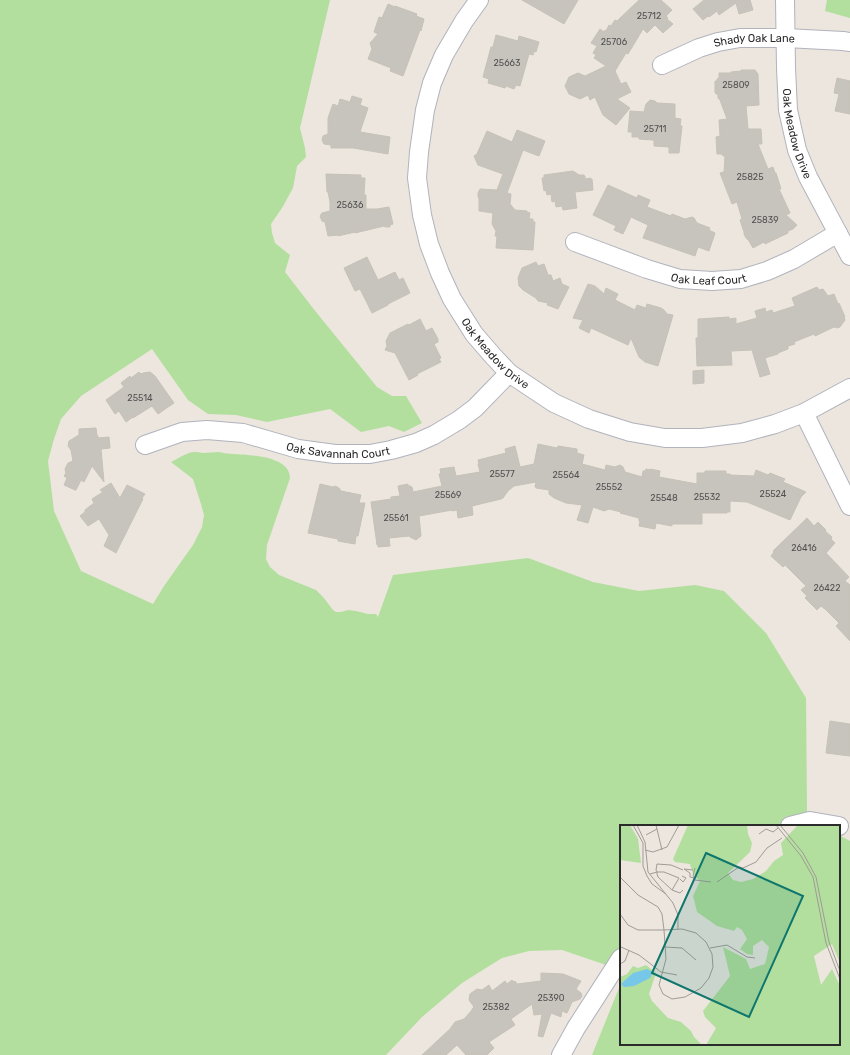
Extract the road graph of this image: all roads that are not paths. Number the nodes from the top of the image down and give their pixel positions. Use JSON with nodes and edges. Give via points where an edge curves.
{"nodes":[{"id":1,"x":480,"y":0,"type":"edge"},
{"id":2,"x":785,"y":0,"type":"edge"},
{"id":3,"x":786,"y":38,"type":"junction"},
{"id":4,"x":850,"y":42,"type":"edge"},
{"id":5,"x":662,"y":65,"type":"dead end"},
{"id":6,"x":838,"y":233,"type":"junction"},
{"id":7,"x":575,"y":242,"type":"dead end"},
{"id":8,"x":850,"y":256,"type":"edge"},
{"id":9,"x":509,"y":373,"type":"junction"},
{"id":10,"x":850,"y":388,"type":"edge"},
{"id":11,"x":804,"y":413,"type":"junction"},
{"id":12,"x":145,"y":446,"type":"dead end"},
{"id":13,"x":850,"y":506,"type":"edge"},
{"id":14,"x":795,"y":825,"type":"edge"},
{"id":15,"x":832,"y":825,"type":"edge"},
{"id":16,"x":840,"y":827,"type":"edge"},
{"id":17,"x":850,"y":833,"type":"edge"},
{"id":18,"x":620,"y":960,"type":"edge"},
{"id":19,"x":561,"y":1055,"type":"edge"}],
"edges":[{"from":1,"to":9,"type":"street","name":"Oak Meadow Drive","via":[[444,55],[432,83],[418,152],[417,178],[429,244],[452,299],[474,334]]},
{"from":2,"to":3,"type":"street","name":"Oak Meadow Drive"},
{"from":3,"to":4,"type":"street","name":"Shady Oak Lane"},
{"from":3,"to":5,"type":"street","name":"Shady Oak Lane","via":[[740,38],[718,42]]},
{"from":3,"to":6,"type":"street","name":"Oak Meadow Drive","via":[[788,110],[797,150],[808,177]]},
{"from":6,"to":7,"type":"street","name":"Oak Leaf Court","via":[[794,259],[767,271],[741,279],[712,281],[680,279]]},
{"from":6,"to":8,"type":"street","name":"Oak Meadow Drive"},
{"from":9,"to":11,"type":"street","name":"Oak Meadow Drive","via":[[554,404],[589,419],[630,432],[665,438],[702,438],[742,433]]},
{"from":9,"to":12,"type":"street","name":"Oak Savannah Court","via":[[475,408],[459,420],[416,443],[391,450],[370,454],[335,454],[298,449],[243,433],[207,430],[182,432]]},
{"from":10,"to":11,"type":"street","name":"Oak Meadow Drive"},
{"from":11,"to":13,"type":"street"},
{"from":14,"to":15,"type":"street","via":[[810,822]]},
{"from":16,"to":17,"type":"street"},
{"from":18,"to":19,"type":"street"}]}
